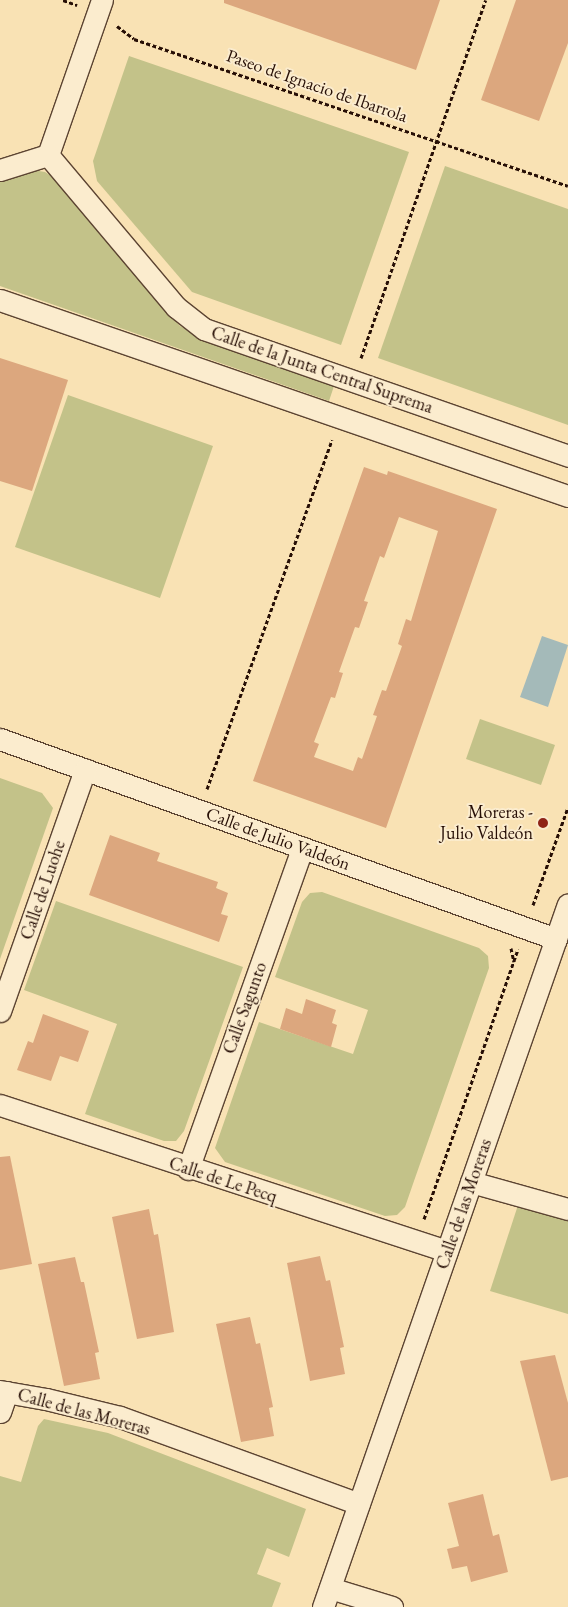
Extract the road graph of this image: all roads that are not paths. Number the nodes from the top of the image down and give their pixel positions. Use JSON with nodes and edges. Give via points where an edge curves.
{"nodes":[{"id":1,"x":100,"y":6,"type":"edge"},
{"id":2,"x":48,"y":155,"type":"junction"},
{"id":3,"x":0,"y":170,"type":"edge"},
{"id":4,"x":0,"y":300,"type":"edge"},
{"id":5,"x":568,"y":456,"type":"edge"},
{"id":6,"x":568,"y":496,"type":"edge"},
{"id":7,"x":0,"y":739,"type":"edge"},
{"id":8,"x":85,"y":769,"type":"junction"},
{"id":9,"x":302,"y":848,"type":"junction"},
{"id":10,"x":567,"y":911,"type":"edge"},
{"id":11,"x":556,"y":939,"type":"junction"},
{"id":12,"x":0,"y":1011,"type":"edge"},
{"id":13,"x":0,"y":1105,"type":"edge"},
{"id":14,"x":188,"y":1169,"type":"junction"},
{"id":15,"x":471,"y":1182,"type":"junction"},
{"id":16,"x":568,"y":1209,"type":"edge"},
{"id":17,"x":448,"y":1251,"type":"junction"},
{"id":18,"x":3,"y":1392,"type":"edge"},
{"id":19,"x":0,"y":1412,"type":"edge"},
{"id":20,"x":359,"y":1504,"type":"junction"},
{"id":21,"x":327,"y":1597,"type":"edge"},
{"id":22,"x":392,"y":1607,"type":"edge"}],
"edges":[{"from":1,"to":2,"type":"street"},
{"from":2,"to":3,"type":"street"},
{"from":2,"to":5,"type":"street","name":"Calle de la Junta Central Suprema","via":[[176,307],[204,329]]},
{"from":4,"to":6,"type":"street"},
{"from":7,"to":8,"type":"street","name":"Calle de Julio Valdeón"},
{"from":8,"to":9,"type":"street","name":"Calle de Julio Valdeón"},
{"from":8,"to":12,"type":"street","name":"Calle de Luohe"},
{"from":9,"to":11,"type":"street","name":"Calle de Julio Valdeón"},
{"from":9,"to":14,"type":"street","name":"Calle Sagunto"},
{"from":10,"to":11,"type":"street","name":"Calle de las Moreras"},
{"from":11,"to":15,"type":"street","name":"Calle de las Moreras"},
{"from":13,"to":14,"type":"street","name":"Calle de Le Pecq"},
{"from":14,"to":17,"type":"street","name":"Calle de Le Pecq"},
{"from":15,"to":16,"type":"street"},
{"from":15,"to":17,"type":"street","name":"Calle de las Moreras"},
{"from":17,"to":20,"type":"street","name":"Calle de las Moreras"},
{"from":18,"to":19,"type":"street","name":"Calle de las Moreras"},
{"from":18,"to":20,"type":"street","name":"Calle de las Moreras","via":[[120,1417]]},
{"from":20,"to":21,"type":"street","name":"Calle de las Moreras"},
{"from":21,"to":22,"type":"street","name":"Calle de las Moreras"}]}
